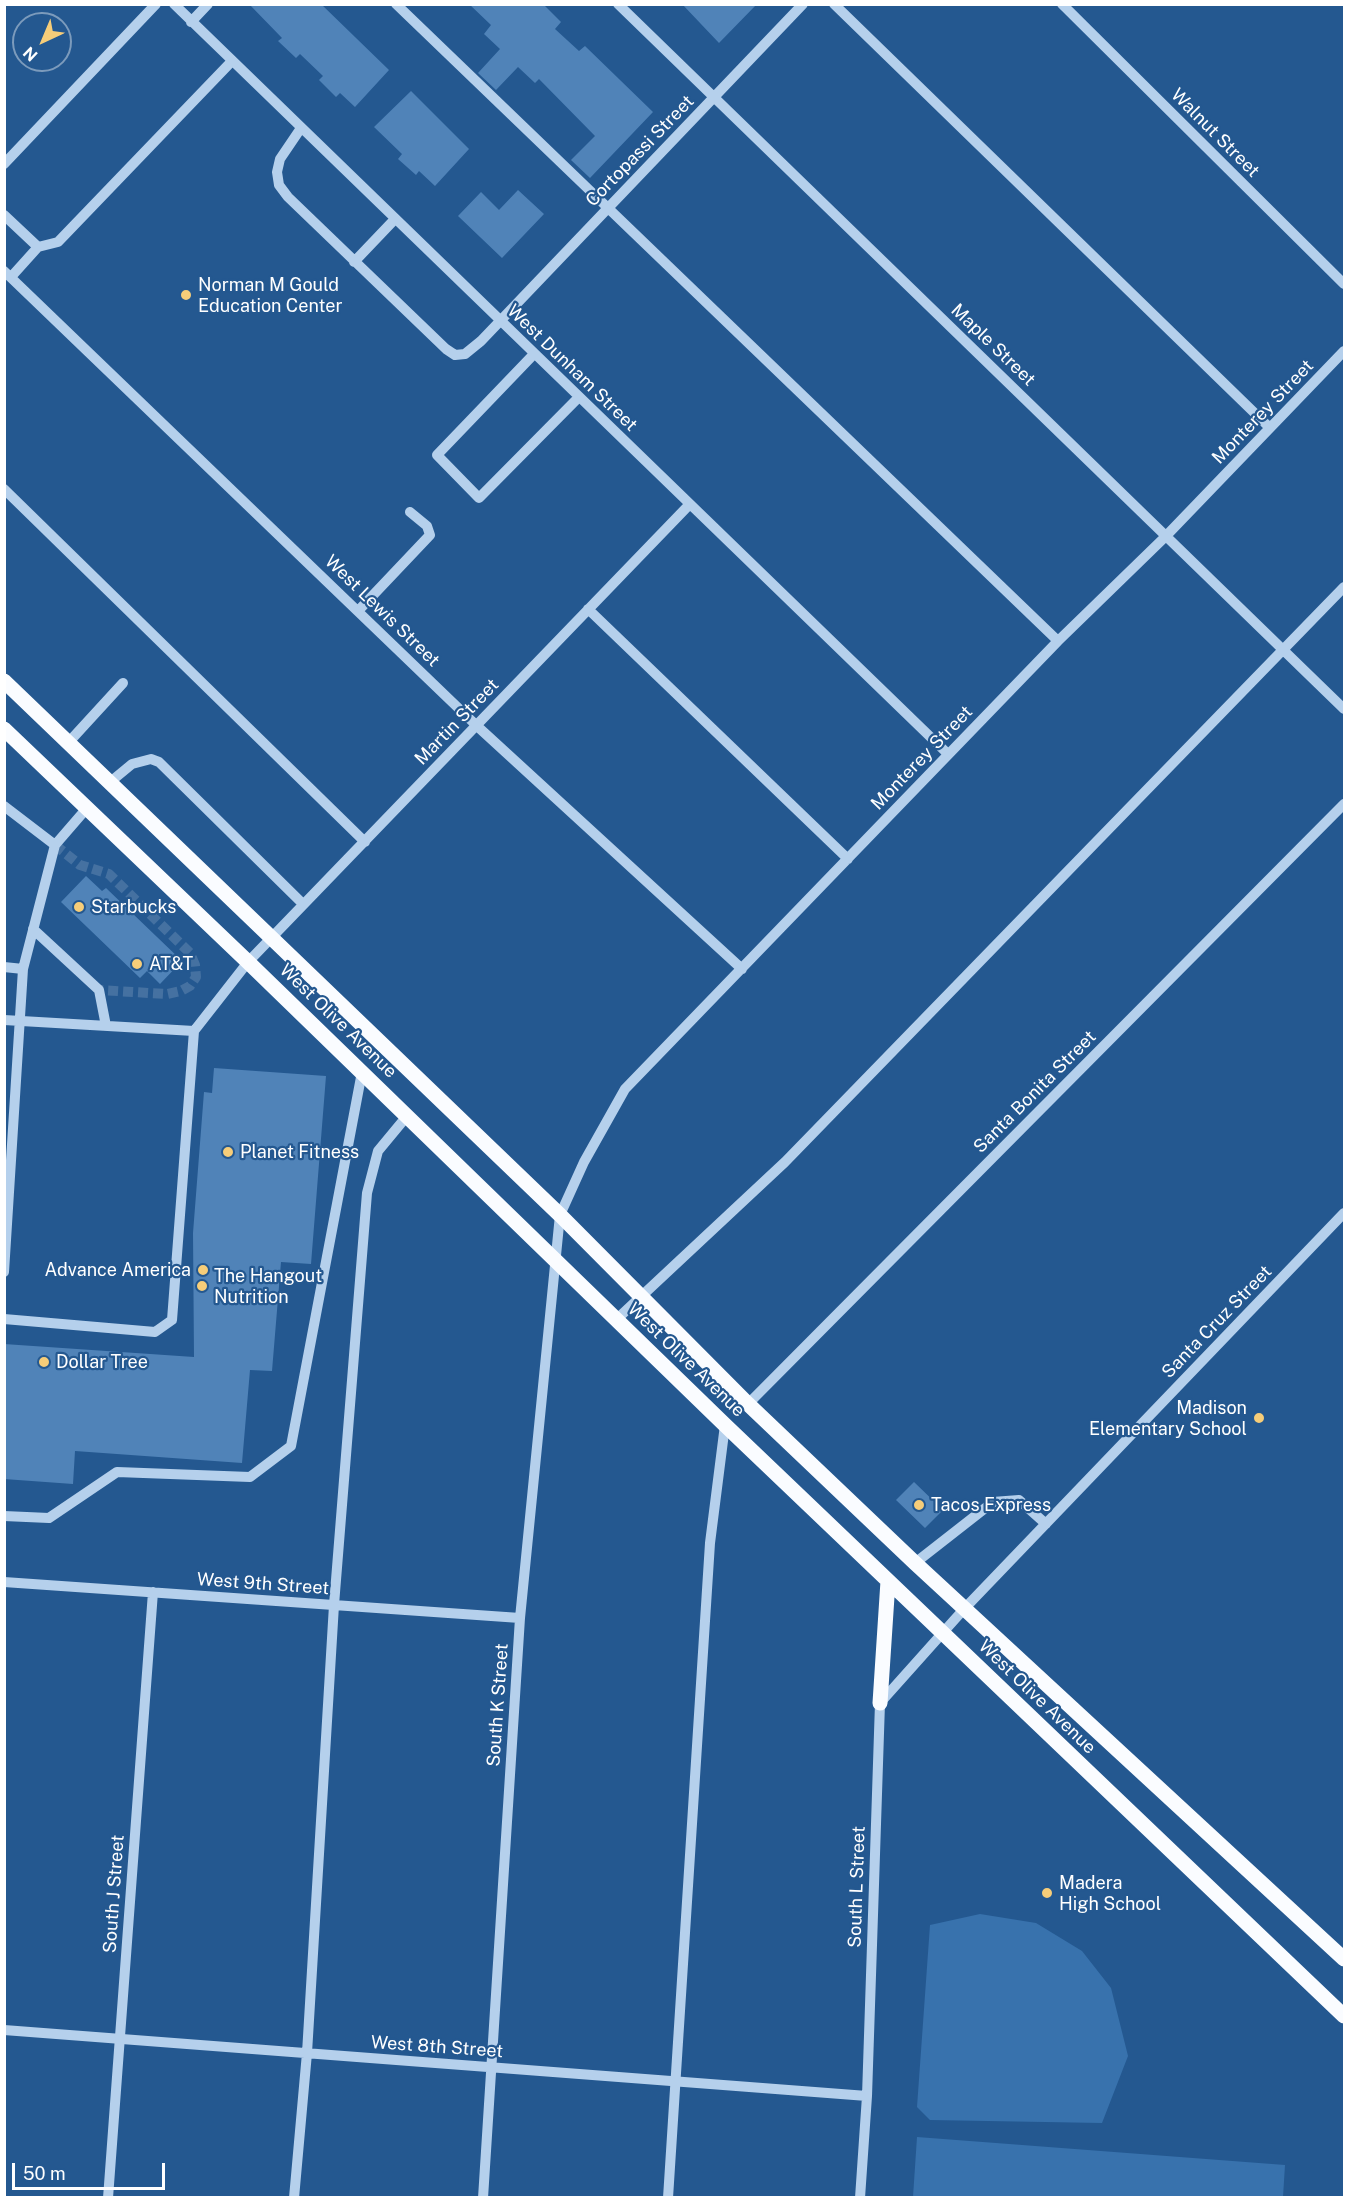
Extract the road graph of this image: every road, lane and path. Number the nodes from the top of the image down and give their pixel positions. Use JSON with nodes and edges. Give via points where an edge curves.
{"nodes":[{"id":1,"x":156,"y":4,"type":"edge"},
{"id":2,"x":174,"y":4,"type":"edge"},
{"id":3,"x":208,"y":4,"type":"edge"},
{"id":4,"x":396,"y":4,"type":"edge"},
{"id":5,"x":618,"y":4,"type":"edge"},
{"id":6,"x":803,"y":4,"type":"edge"},
{"id":7,"x":834,"y":4,"type":"edge"},
{"id":8,"x":1062,"y":4,"type":"edge"},
{"id":9,"x":191,"y":22,"type":"junction"},
{"id":10,"x":232,"y":61,"type":"junction"},
{"id":11,"x":715,"y":96,"type":"junction"},
{"id":12,"x":301,"y":128,"type":"junction"},
{"id":13,"x":4,"y":164,"type":"edge"},
{"id":14,"x":607,"y":209,"type":"junction"},
{"id":15,"x":4,"y":215,"type":"edge"},
{"id":16,"x":395,"y":219,"type":"junction"},
{"id":17,"x":38,"y":247,"type":"junction"},
{"id":18,"x":354,"y":262,"type":"junction"},
{"id":19,"x":8,"y":274,"type":"edge"},
{"id":20,"x":1344,"y":284,"type":"edge"},
{"id":21,"x":500,"y":321,"type":"junction"},
{"id":22,"x":1344,"y":351,"type":"edge"},
{"id":23,"x":534,"y":354,"type":"junction"},
{"id":24,"x":579,"y":397,"type":"junction"},
{"id":25,"x":1270,"y":428,"type":"junction"},
{"id":26,"x":4,"y":489,"type":"edge"},
{"id":27,"x":689,"y":505,"type":"junction"},
{"id":28,"x":410,"y":512,"type":"dead end"},
{"id":29,"x":1165,"y":537,"type":"junction"},
{"id":30,"x":1344,"y":587,"type":"edge"},
{"id":31,"x":588,"y":609,"type":"junction"},
{"id":32,"x":358,"y":611,"type":"junction"},
{"id":33,"x":1058,"y":640,"type":"junction"},
{"id":34,"x":1283,"y":651,"type":"junction"},
{"id":35,"x":4,"y":681,"type":"edge"},
{"id":36,"x":123,"y":682,"type":"dead end"},
{"id":37,"x":1344,"y":709,"type":"edge"},
{"id":38,"x":477,"y":726,"type":"junction"},
{"id":39,"x":4,"y":729,"type":"edge"},
{"id":40,"x":68,"y":743,"type":"junction"},
{"id":41,"x":948,"y":754,"type":"junction"},
{"id":42,"x":109,"y":783,"type":"junction"},
{"id":43,"x":1344,"y":804,"type":"edge"},
{"id":44,"x":5,"y":806,"type":"edge"},
{"id":45,"x":87,"y":808,"type":"junction"},
{"id":46,"x":364,"y":842,"type":"junction"},
{"id":47,"x":56,"y":845,"type":"junction"},
{"id":48,"x":848,"y":859,"type":"junction"},
{"id":49,"x":303,"y":904,"type":"junction"},
{"id":50,"x":33,"y":929,"type":"junction"},
{"id":51,"x":272,"y":937,"type":"junction"},
{"id":52,"x":248,"y":962,"type":"junction"},
{"id":53,"x":4,"y":967,"type":"edge"},
{"id":54,"x":22,"y":969,"type":"junction"},
{"id":55,"x":742,"y":969,"type":"junction"},
{"id":56,"x":4,"y":1020,"type":"edge"},
{"id":57,"x":19,"y":1021,"type":"junction"},
{"id":58,"x":106,"y":1026,"type":"junction"},
{"id":59,"x":194,"y":1031,"type":"junction"},
{"id":60,"x":362,"y":1072,"type":"junction"},
{"id":61,"x":407,"y":1116,"type":"junction"},
{"id":62,"x":9,"y":1128,"type":"edge"},
{"id":63,"x":560,"y":1215,"type":"junction"},
{"id":64,"x":1343,"y":1219,"type":"edge"},
{"id":65,"x":555,"y":1261,"type":"junction"},
{"id":66,"x":4,"y":1272,"type":"edge"},
{"id":67,"x":641,"y":1297,"type":"junction"},
{"id":68,"x":4,"y":1319,"type":"edge"},
{"id":69,"x":617,"y":1319,"type":"junction"},
{"id":70,"x":748,"y":1404,"type":"junction"},
{"id":71,"x":725,"y":1425,"type":"junction"},
{"id":72,"x":4,"y":1516,"type":"edge"},
{"id":73,"x":1046,"y":1524,"type":"junction"},
{"id":74,"x":915,"y":1563,"type":"junction"},
{"id":75,"x":888,"y":1581,"type":"junction"},
{"id":76,"x":4,"y":1582,"type":"edge"},
{"id":77,"x":153,"y":1592,"type":"junction"},
{"id":78,"x":334,"y":1605,"type":"junction"},
{"id":79,"x":964,"y":1609,"type":"junction"},
{"id":80,"x":520,"y":1618,"type":"junction"},
{"id":81,"x":942,"y":1633,"type":"junction"},
{"id":82,"x":880,"y":1703,"type":"junction"},
{"id":83,"x":1344,"y":1959,"type":"edge"},
{"id":84,"x":1344,"y":2016,"type":"edge"},
{"id":85,"x":4,"y":2030,"type":"edge"},
{"id":86,"x":120,"y":2039,"type":"junction"},
{"id":87,"x":307,"y":2054,"type":"junction"},
{"id":88,"x":492,"y":2067,"type":"junction"},
{"id":89,"x":676,"y":2082,"type":"junction"},
{"id":90,"x":867,"y":2096,"type":"junction"},
{"id":91,"x":108,"y":2198,"type":"edge"},
{"id":92,"x":294,"y":2198,"type":"edge"},
{"id":93,"x":483,"y":2198,"type":"edge"},
{"id":94,"x":668,"y":2198,"type":"edge"},
{"id":95,"x":860,"y":2198,"type":"edge"}],
"edges":[{"from":1,"to":13,"type":"street"},
{"from":2,"to":9,"type":"street","name":"West Dunham Street"},
{"from":3,"to":9,"type":"street"},
{"from":4,"to":14,"type":"street"},
{"from":5,"to":11,"type":"street","name":"Maple Street"},
{"from":6,"to":11,"type":"street","name":"Cortopassi Street"},
{"from":7,"to":25,"type":"street"},
{"from":8,"to":20,"type":"street","name":"Walnut Street"},
{"from":9,"to":10,"type":"street","name":"West Dunham Street"},
{"from":10,"to":12,"type":"street","name":"West Dunham Street"},
{"from":10,"to":17,"type":"street","via":[[58,242]]},
{"from":11,"to":14,"type":"street","name":"Cortopassi Street"},
{"from":11,"to":29,"type":"street","name":"Maple Street"},
{"from":12,"to":16,"type":"street","name":"West Dunham Street"},
{"from":12,"to":18,"type":"street","via":[[280,159],[279,185]]},
{"from":14,"to":21,"type":"street","name":"Cortopassi Street"},
{"from":14,"to":33,"type":"street"},
{"from":15,"to":17,"type":"street"},
{"from":16,"to":18,"type":"street"},
{"from":16,"to":21,"type":"street","name":"West Dunham Street"},
{"from":17,"to":19,"type":"street"},
{"from":18,"to":21,"type":"street","name":"Cortopassi Street","via":[[455,355],[472,350]]},
{"from":19,"to":32,"type":"street","name":"West Lewis Street"},
{"from":21,"to":23,"type":"street","name":"West Dunham Street"},
{"from":22,"to":25,"type":"street","name":"Monterey Street"},
{"from":23,"to":24,"type":"street","name":"West Dunham Street"},
{"from":23,"to":24,"type":"street","via":[[437,455],[479,498]]},
{"from":24,"to":27,"type":"street","name":"West Dunham Street"},
{"from":25,"to":29,"type":"street","name":"Monterey Street"},
{"from":26,"to":46,"type":"street"},
{"from":27,"to":31,"type":"street","name":"Martin Street"},
{"from":27,"to":41,"type":"street","name":"West Dunham Street"},
{"from":28,"to":32,"type":"street","via":[[427,526],[430,535]]},
{"from":29,"to":33,"type":"street","name":"Monterey Street"},
{"from":29,"to":34,"type":"street","name":"Maple Street"},
{"from":30,"to":34,"type":"street"},
{"from":31,"to":38,"type":"street","name":"Martin Street"},
{"from":31,"to":48,"type":"street"},
{"from":32,"to":38,"type":"street","name":"West Lewis Street"},
{"from":33,"to":41,"type":"street","name":"Monterey Street"},
{"from":34,"to":37,"type":"street","name":"Maple Street"},
{"from":34,"to":67,"type":"street","via":[[785,1162]]},
{"from":35,"to":40,"type":"main road","name":"West Olive Avenue"},
{"from":36,"to":40,"type":"street"},
{"from":38,"to":46,"type":"street","name":"Martin Street"},
{"from":38,"to":55,"type":"street","name":"West Lewis Street"},
{"from":39,"to":45,"type":"main road","name":"West Olive Avenue"},
{"from":40,"to":42,"type":"main road","name":"West Olive Avenue"},
{"from":41,"to":48,"type":"street","name":"Monterey Street"},
{"from":42,"to":49,"type":"street","via":[[132,764],[151,759],[159,762]]},
{"from":42,"to":51,"type":"main road","name":"West Olive Avenue"},
{"from":43,"to":70,"type":"street","name":"Santa Bonita Street"},
{"from":44,"to":47,"type":"street"},
{"from":45,"to":47,"type":"street"},
{"from":45,"to":52,"type":"main road","name":"West Olive Avenue"},
{"from":46,"to":49,"type":"street","name":"Martin Street"},
{"from":47,"to":50,"type":"street"},
{"from":48,"to":55,"type":"street","name":"Monterey Street"},
{"from":49,"to":51,"type":"street","name":"Martin Street"},
{"from":50,"to":54,"type":"street"},
{"from":50,"to":58,"type":"street","via":[[99,990]]},
{"from":51,"to":52,"type":"street","name":"Martin Street"},
{"from":51,"to":63,"type":"main road","name":"West Olive Avenue"},
{"from":52,"to":59,"type":"street","name":"Martin Street"},
{"from":52,"to":60,"type":"main road","name":"West Olive Avenue"},
{"from":53,"to":54,"type":"street"},
{"from":54,"to":57,"type":"street"},
{"from":55,"to":63,"type":"street","name":"Monterey Street","via":[[625,1089]]},
{"from":56,"to":57,"type":"street"},
{"from":57,"to":58,"type":"street"},
{"from":57,"to":62,"type":"street"},
{"from":58,"to":59,"type":"street"},
{"from":59,"to":68,"type":"street","via":[[172,1320],[155,1332]]},
{"from":60,"to":61,"type":"main road","name":"West Olive Avenue"},
{"from":60,"to":72,"type":"street","via":[[291,1446],[250,1477],[117,1472],[49,1518]]},
{"from":61,"to":65,"type":"main road","name":"West Olive Avenue"},
{"from":61,"to":78,"type":"street","via":[[378,1152],[367,1194]]},
{"from":62,"to":66,"type":"street"},
{"from":63,"to":65,"type":"street","name":"South K Street"},
{"from":63,"to":67,"type":"main road","name":"West Olive Avenue"},
{"from":64,"to":73,"type":"street","name":"Santa Cruz Street"},
{"from":65,"to":69,"type":"main road","name":"West Olive Avenue"},
{"from":65,"to":80,"type":"street","name":"South K Street"},
{"from":67,"to":69,"type":"street"},
{"from":67,"to":70,"type":"main road","name":"West Olive Avenue"},
{"from":69,"to":71,"type":"main road","name":"West Olive Avenue"},
{"from":70,"to":74,"type":"main road","name":"West Olive Avenue"},
{"from":71,"to":75,"type":"main road","name":"West Olive Avenue"},
{"from":71,"to":89,"type":"street","via":[[710,1543]]},
{"from":73,"to":74,"type":"street","via":[[1019,1500],[993,1502]]},
{"from":73,"to":79,"type":"street","name":"Santa Cruz Street"},
{"from":74,"to":79,"type":"main road","name":"West Olive Avenue"},
{"from":75,"to":81,"type":"main road","name":"West Olive Avenue"},
{"from":75,"to":82,"type":"main road"},
{"from":76,"to":77,"type":"street","name":"West 9th Street"},
{"from":77,"to":78,"type":"street","name":"West 9th Street"},
{"from":77,"to":86,"type":"street","name":"South J Street"},
{"from":78,"to":80,"type":"street","name":"West 9th Street"},
{"from":78,"to":87,"type":"street"},
{"from":79,"to":81,"type":"street"},
{"from":79,"to":83,"type":"main road","name":"West Olive Avenue"},
{"from":80,"to":88,"type":"street","name":"South K Street"},
{"from":81,"to":82,"type":"street"},
{"from":81,"to":84,"type":"main road","name":"West Olive Avenue"},
{"from":82,"to":90,"type":"street","name":"South L Street"},
{"from":85,"to":86,"type":"street","name":"West 8th Street"},
{"from":86,"to":87,"type":"street","name":"West 8th Street"},
{"from":86,"to":91,"type":"street","name":"South J Street"},
{"from":87,"to":88,"type":"street","name":"West 8th Street"},
{"from":87,"to":92,"type":"street"},
{"from":88,"to":89,"type":"street","name":"West 8th Street"},
{"from":88,"to":93,"type":"street","name":"South K Street"},
{"from":89,"to":90,"type":"street","name":"West 8th Street"},
{"from":89,"to":94,"type":"street"},
{"from":90,"to":95,"type":"street","name":"South L Street"}]}
